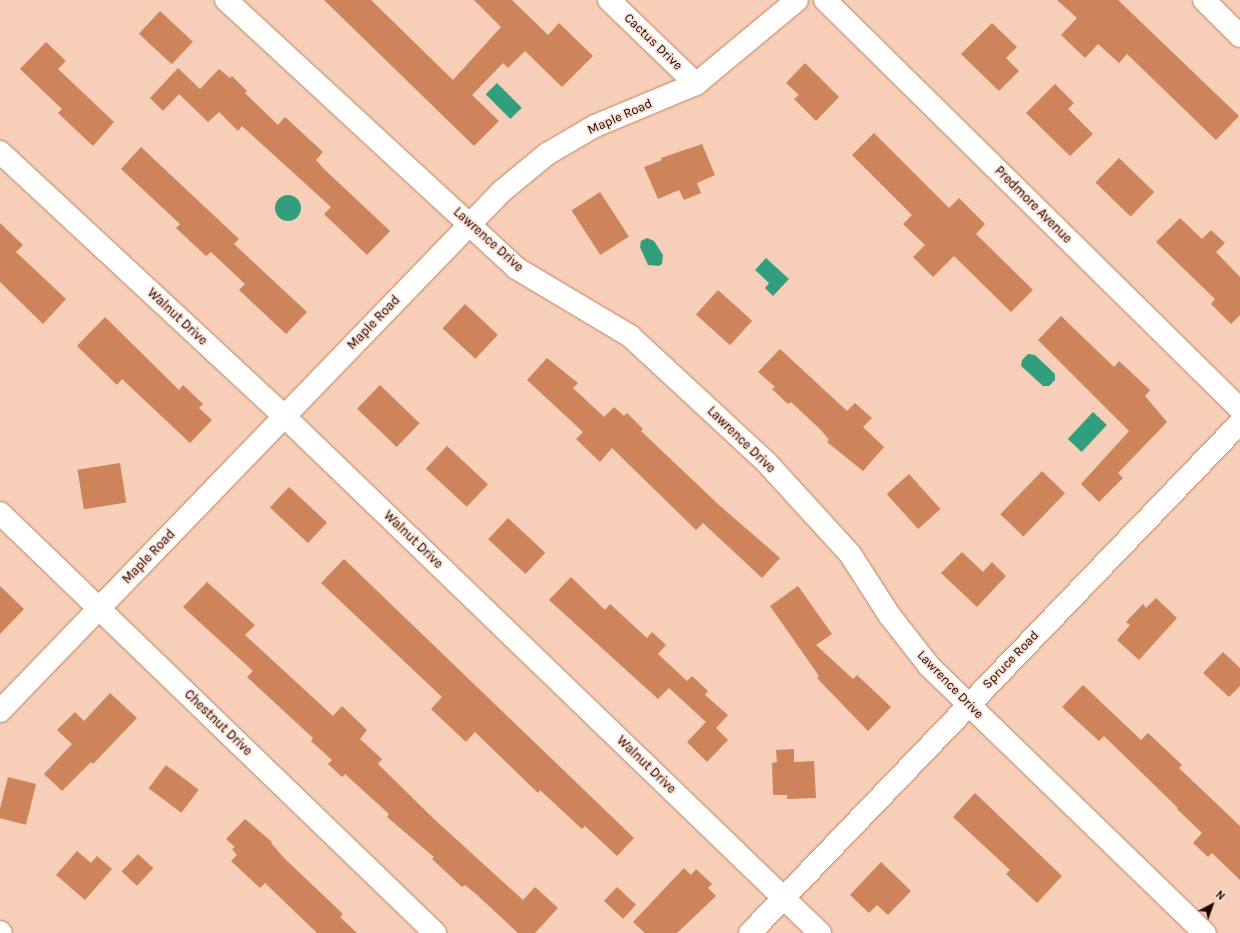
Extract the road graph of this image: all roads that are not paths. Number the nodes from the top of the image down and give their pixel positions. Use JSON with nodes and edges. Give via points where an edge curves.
{"nodes":[{"id":1,"x":226,"y":0,"type":"edge"},
{"id":2,"x":609,"y":0,"type":"edge"},
{"id":3,"x":797,"y":0,"type":"edge"},
{"id":4,"x":825,"y":0,"type":"edge"},
{"id":5,"x":1204,"y":0,"type":"edge"},
{"id":6,"x":1240,"y":36,"type":"edge"},
{"id":7,"x":696,"y":84,"type":"junction"},
{"id":8,"x":0,"y":152,"type":"edge"},
{"id":9,"x":468,"y":224,"type":"junction"},
{"id":10,"x":1240,"y":409,"type":"edge"},
{"id":11,"x":284,"y":416,"type":"junction"},
{"id":12,"x":1240,"y":423,"type":"edge"},
{"id":13,"x":0,"y":513,"type":"edge"},
{"id":14,"x":100,"y":608,"type":"junction"},
{"id":15,"x":967,"y":704,"type":"junction"},
{"id":16,"x":0,"y":711,"type":"edge"},
{"id":17,"x":784,"y":898,"type":"junction"},
{"id":18,"x":435,"y":933,"type":"edge"},
{"id":19,"x":750,"y":933,"type":"edge"},
{"id":20,"x":820,"y":933,"type":"edge"},
{"id":21,"x":1205,"y":933,"type":"edge"}],
"edges":[{"from":1,"to":9,"type":"street","name":"Lawrence Drive"},
{"from":2,"to":7,"type":"street","name":"Cactus Drive"},
{"from":3,"to":7,"type":"street","name":"Maple Road"},
{"from":4,"to":10,"type":"street","name":"Predmore Avenue"},
{"from":5,"to":6,"type":"street"},
{"from":7,"to":9,"type":"street","name":"Maple Road","via":[[595,126],[547,154],[501,192]]},
{"from":8,"to":11,"type":"street","name":"Walnut Drive"},
{"from":9,"to":11,"type":"street","name":"Maple Road"},
{"from":9,"to":15,"type":"street","name":"Lawrence Drive","via":[[516,268],[630,336],[767,463],[850,554],[890,616],[919,653]]},
{"from":11,"to":14,"type":"street","name":"Maple Road"},
{"from":11,"to":17,"type":"street","name":"Walnut Drive"},
{"from":12,"to":15,"type":"street","name":"Spruce Road"},
{"from":13,"to":14,"type":"street","name":"Chestnut Drive"},
{"from":14,"to":16,"type":"street","name":"Maple Road"},
{"from":14,"to":18,"type":"street","name":"Chestnut Drive"},
{"from":15,"to":17,"type":"street","name":"Spruce Road"},
{"from":15,"to":21,"type":"street","name":"Lawrence Drive"},
{"from":17,"to":19,"type":"street","name":"Spruce Road"},
{"from":17,"to":20,"type":"street","name":"Walnut Drive"}]}
